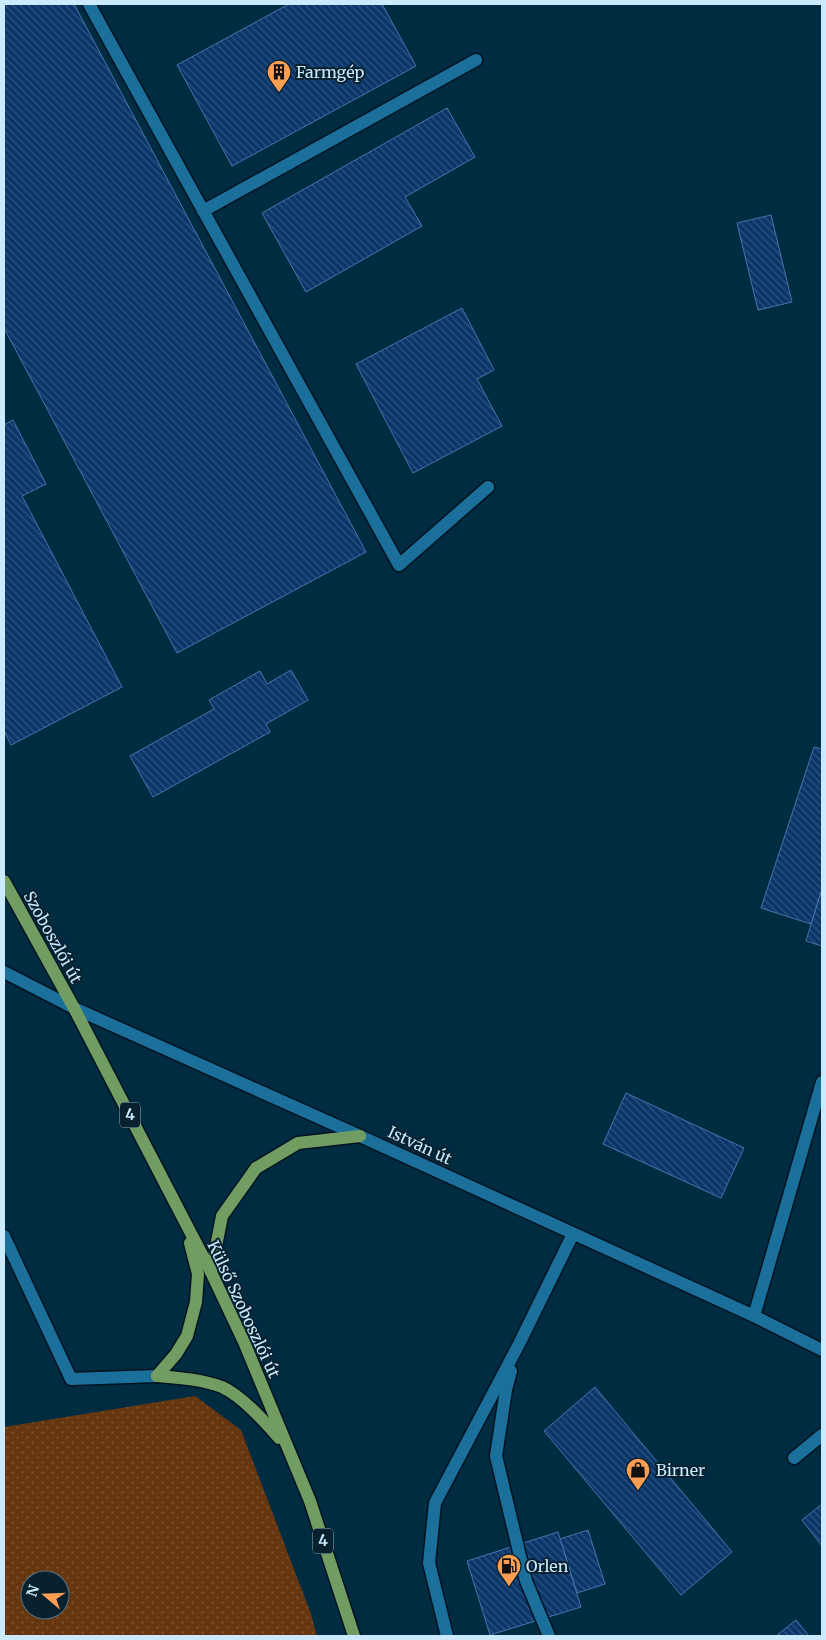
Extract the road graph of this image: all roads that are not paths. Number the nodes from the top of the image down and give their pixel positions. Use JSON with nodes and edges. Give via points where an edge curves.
{"nodes":[{"id":1,"x":89,"y":4,"type":"edge"},
{"id":2,"x":476,"y":60,"type":"dead end"},
{"id":3,"x":203,"y":211,"type":"junction"},
{"id":4,"x":488,"y":488,"type":"dead end"},
{"id":5,"x":4,"y":880,"type":"edge"},
{"id":6,"x":4,"y":972,"type":"edge"},
{"id":7,"x":74,"y":1008,"type":"junction"},
{"id":8,"x":822,"y":1082,"type":"edge"},
{"id":9,"x":360,"y":1136,"type":"junction"},
{"id":10,"x":185,"y":1222,"type":"junction"},
{"id":11,"x":573,"y":1234,"type":"junction"},
{"id":12,"x":4,"y":1236,"type":"edge"},
{"id":13,"x":211,"y":1272,"type":"junction"},
{"id":14,"x":754,"y":1316,"type":"junction"},
{"id":15,"x":519,"y":1344,"type":"junction"},
{"id":16,"x":822,"y":1350,"type":"edge"},
{"id":17,"x":157,"y":1376,"type":"junction"},
{"id":18,"x":822,"y":1435,"type":"edge"},
{"id":19,"x":288,"y":1448,"type":"junction"},
{"id":20,"x":794,"y":1458,"type":"dead end"},
{"id":21,"x":354,"y":1636,"type":"edge"},
{"id":22,"x":447,"y":1636,"type":"edge"},
{"id":23,"x":549,"y":1636,"type":"edge"}],
"edges":[{"from":1,"to":3,"type":"street"},
{"from":2,"to":3,"type":"street"},
{"from":3,"to":4,"type":"street","via":[[400,565]]},
{"from":5,"to":7,"type":"main road","name":"Szoboszlói út","number":"4"},
{"from":6,"to":7,"type":"street","name":"István út"},
{"from":7,"to":9,"type":"street","name":"István út"},
{"from":7,"to":10,"type":"main road","name":"Külső Szoboszlói út","number":"4"},
{"from":8,"to":14,"type":"street"},
{"from":9,"to":11,"type":"street","name":"István út"},
{"from":9,"to":13,"type":"main road","via":[[298,1143],[256,1168],[222,1216]]},
{"from":10,"to":13,"type":"main road","name":"Külső Szoboszlói út","number":"4"},
{"from":10,"to":17,"type":"main road","via":[[198,1274],[196,1302],[187,1336]]},
{"from":11,"to":14,"type":"street","name":"István út"},
{"from":11,"to":15,"type":"street"},
{"from":12,"to":17,"type":"street","via":[[72,1379]]},
{"from":13,"to":19,"type":"main road","name":"Külső Szoboszlói út","number":"4"},
{"from":14,"to":16,"type":"street","name":"István út"},
{"from":15,"to":22,"type":"street","via":[[435,1503],[429,1563]]},
{"from":15,"to":23,"type":"street","via":[[506,1390],[496,1456],[526,1581]]},
{"from":17,"to":19,"type":"main road","via":[[192,1379],[222,1388],[262,1418]]},
{"from":18,"to":20,"type":"street"},
{"from":19,"to":21,"type":"main road","name":"Külső Szoboszlói út","number":"4","via":[[310,1501]]}]}
